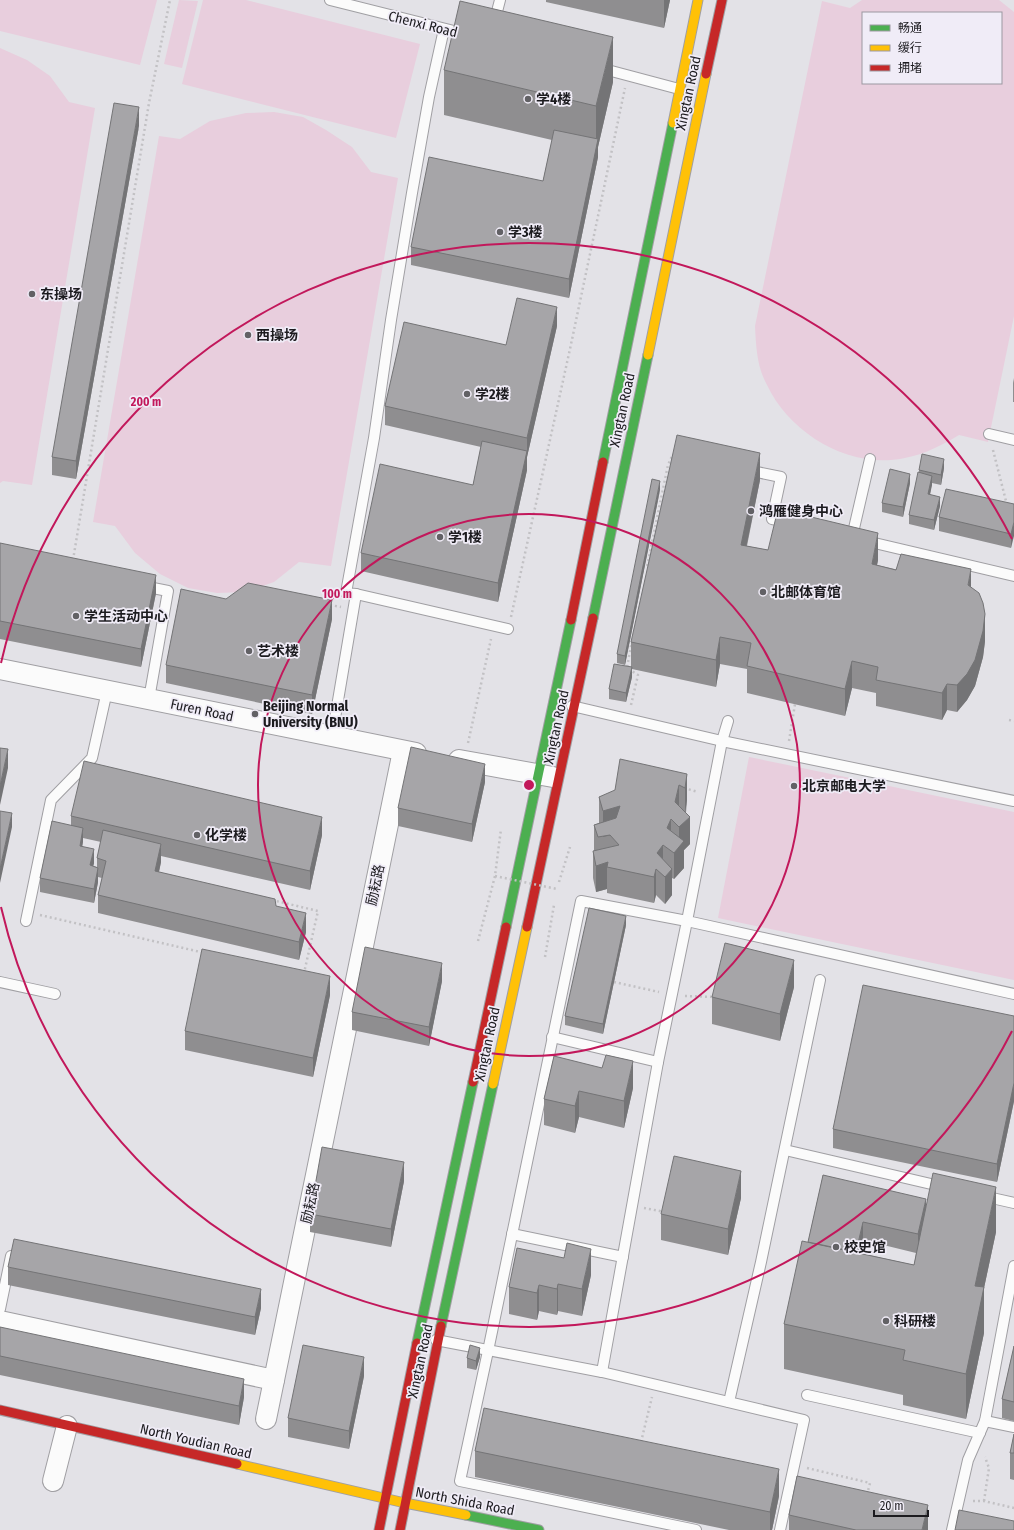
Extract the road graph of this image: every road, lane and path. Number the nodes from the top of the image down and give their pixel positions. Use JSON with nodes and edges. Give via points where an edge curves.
{"nodes":[{"id":1,"x":170,"y":0,"type":"edge"},
{"id":2,"x":330,"y":0,"type":"edge"},
{"id":3,"x":500,"y":0,"type":"edge"},
{"id":4,"x":698,"y":0,"type":"edge"},
{"id":5,"x":722,"y":0,"type":"edge"},
{"id":6,"x":444,"y":29,"type":"junction"},
{"id":7,"x":491,"y":34,"type":"edge"},
{"id":8,"x":474,"y":37,"type":"edge"},
{"id":9,"x":590,"y":66,"type":"edge"},
{"id":10,"x":628,"y":75,"type":"junction"},
{"id":11,"x":679,"y":89,"type":"junction"},
{"id":12,"x":989,"y":434,"type":"joint"},
{"id":13,"x":1014,"y":440,"type":"edge"},
{"id":14,"x":673,"y":454,"type":"edge"},
{"id":15,"x":870,"y":459,"type":"dead end"},
{"id":16,"x":735,"y":467,"type":"edge"},
{"id":17,"x":1008,"y":510,"type":"edge"},
{"id":18,"x":801,"y":525,"type":"edge"},
{"id":19,"x":72,"y":563,"type":"edge"},
{"id":20,"x":647,"y":567,"type":"edge"},
{"id":21,"x":1014,"y":576,"type":"edge"},
{"id":22,"x":131,"y":583,"type":"edge"},
{"id":23,"x":356,"y":594,"type":"junction"},
{"id":24,"x":330,"y":605,"type":"edge"},
{"id":25,"x":353,"y":609,"type":"junction"},
{"id":26,"x":494,"y":626,"type":"junction"},
{"id":27,"x":508,"y":629,"type":"joint"},
{"id":28,"x":632,"y":644,"type":"edge"},
{"id":29,"x":0,"y":669,"type":"edge"},
{"id":30,"x":107,"y":691,"type":"junction"},
{"id":31,"x":149,"y":699,"type":"junction"},
{"id":32,"x":554,"y":702,"type":"junction"},
{"id":33,"x":795,"y":704,"type":"dead end"},
{"id":34,"x":574,"y":706,"type":"junction"},
{"id":35,"x":612,"y":716,"type":"junction"},
{"id":36,"x":1009,"y":720,"type":"dead end"},
{"id":37,"x":728,"y":722,"type":"dead end"},
{"id":38,"x":1014,"y":722,"type":"edge"},
{"id":39,"x":332,"y":736,"type":"junction"},
{"id":40,"x":722,"y":741,"type":"junction"},
{"id":41,"x":403,"y":751,"type":"junction"},
{"id":42,"x":787,"y":754,"type":"junction"},
{"id":43,"x":465,"y":761,"type":"junction"},
{"id":44,"x":538,"y":774,"type":"junction"},
{"id":45,"x":559,"y":778,"type":"junction"},
{"id":46,"x":676,"y":786,"type":"edge"},
{"id":47,"x":711,"y":795,"type":"junction"},
{"id":48,"x":1014,"y":801,"type":"edge"},
{"id":49,"x":501,"y":828,"type":"dead end"},
{"id":50,"x":570,"y":847,"type":"dead end"},
{"id":51,"x":495,"y":876,"type":"junction"},
{"id":52,"x":557,"y":889,"type":"junction"},
{"id":53,"x":555,"y":896,"type":"dead end"},
{"id":54,"x":266,"y":899,"type":"edge"},
{"id":55,"x":554,"y":904,"type":"dead end"},
{"id":56,"x":27,"y":917,"type":"joint"},
{"id":57,"x":687,"y":921,"type":"junction"},
{"id":58,"x":478,"y":941,"type":"dead end"},
{"id":59,"x":211,"y":955,"type":"edge"},
{"id":60,"x":545,"y":957,"type":"dead end"},
{"id":61,"x":303,"y":976,"type":"edge"},
{"id":62,"x":820,"y":980,"type":"dead end"},
{"id":63,"x":0,"y":982,"type":"edge"},
{"id":64,"x":614,"y":982,"type":"edge"},
{"id":65,"x":55,"y":994,"type":"dead end"},
{"id":66,"x":1014,"y":994,"type":"edge"},
{"id":67,"x":672,"y":995,"type":"junction"},
{"id":68,"x":718,"y":997,"type":"edge"},
{"id":69,"x":552,"y":1037,"type":"junction"},
{"id":70,"x":658,"y":1062,"type":"junction"},
{"id":71,"x":785,"y":1150,"type":"junction"},
{"id":72,"x":951,"y":1188,"type":"edge"},
{"id":73,"x":971,"y":1193,"type":"edge"},
{"id":74,"x":1014,"y":1203,"type":"edge"},
{"id":75,"x":632,"y":1205,"type":"junction"},
{"id":76,"x":667,"y":1213,"type":"edge"},
{"id":77,"x":512,"y":1234,"type":"junction"},
{"id":78,"x":13,"y":1248,"type":"edge"},
{"id":79,"x":622,"y":1257,"type":"junction"},
{"id":80,"x":1014,"y":1266,"type":"edge"},
{"id":81,"x":0,"y":1309,"type":"edge"},
{"id":82,"x":0,"y":1321,"type":"edge"},
{"id":83,"x":418,"y":1336,"type":"junction"},
{"id":84,"x":438,"y":1341,"type":"junction"},
{"id":85,"x":488,"y":1351,"type":"junction"},
{"id":86,"x":602,"y":1372,"type":"junction"},
{"id":87,"x":274,"y":1380,"type":"junction"},
{"id":88,"x":654,"y":1384,"type":"junction"},
{"id":89,"x":807,"y":1395,"type":"dead end"},
{"id":90,"x":729,"y":1402,"type":"junction"},
{"id":91,"x":0,"y":1410,"type":"edge"},
{"id":92,"x":266,"y":1419,"type":"dead end"},
{"id":93,"x":985,"y":1420,"type":"junction"},
{"id":94,"x":67,"y":1426,"type":"junction"},
{"id":95,"x":1014,"y":1427,"type":"edge"},
{"id":96,"x":980,"y":1433,"type":"junction"},
{"id":97,"x":640,"y":1444,"type":"edge"},
{"id":98,"x":794,"y":1464,"type":"junction"},
{"id":99,"x":990,"y":1468,"type":"dead end"},
{"id":100,"x":54,"y":1481,"type":"dead end"},
{"id":101,"x":867,"y":1497,"type":"edge"},
{"id":102,"x":386,"y":1499,"type":"junction"},
{"id":103,"x":405,"y":1503,"type":"junction"},
{"id":104,"x":1014,"y":1508,"type":"edge"},
{"id":105,"x":379,"y":1530,"type":"edge"},
{"id":106,"x":400,"y":1530,"type":"edge"},
{"id":107,"x":539,"y":1530,"type":"edge"},
{"id":108,"x":696,"y":1530,"type":"edge"},
{"id":109,"x":780,"y":1530,"type":"edge"},
{"id":110,"x":952,"y":1530,"type":"edge"}],
"edges":[{"from":1,"to":19,"type":"path","via":[[149,103]]},
{"from":2,"to":6,"type":"lane","name":"Chenxi Road"},
{"from":3,"to":7,"type":"lane"},
{"from":4,"to":11,"type":"street","name":"Xingtan Road"},
{"from":5,"to":34,"type":"street","name":"Xingtan Road"},
{"from":6,"to":8,"type":"lane","name":"Chenxi Road"},
{"from":6,"to":23,"type":"lane","via":[[411,201],[374,438],[346,592]]},
{"from":9,"to":10,"type":"lane"},
{"from":10,"to":11,"type":"lane"},
{"from":10,"to":27,"type":"path"},
{"from":11,"to":32,"type":"street","name":"Xingtan Road"},
{"from":12,"to":13,"type":"lane"},
{"from":12,"to":17,"type":"path"},
{"from":14,"to":20,"type":"path","via":[[668,466]]},
{"from":15,"to":21,"type":"lane","via":[[848,537]]},
{"from":16,"to":18,"type":"lane","via":[[781,477],[772,519]]},
{"from":22,"to":31,"type":"lane","via":[[168,592]]},
{"from":23,"to":25,"type":"lane"},
{"from":23,"to":26,"type":"lane"},
{"from":24,"to":25,"type":"path"},
{"from":25,"to":39,"type":"lane"},
{"from":26,"to":27,"type":"lane"},
{"from":26,"to":43,"type":"path"},
{"from":28,"to":35,"type":"path","via":[[627,668],[638,676],[632,704]]},
{"from":29,"to":30,"type":"street","name":"Furen Road"},
{"from":30,"to":31,"type":"street","name":"Furen Road"},
{"from":30,"to":56,"type":"lane","via":[[92,758],[51,800]]},
{"from":31,"to":39,"type":"street","name":"Furen Road"},
{"from":32,"to":34,"type":"lane"},
{"from":32,"to":44,"type":"street","name":"Xingtan Road"},
{"from":33,"to":42,"type":"path"},
{"from":34,"to":35,"type":"lane"},
{"from":34,"to":45,"type":"street","name":"Xingtan Road"},
{"from":35,"to":40,"type":"lane"},
{"from":36,"to":38,"type":"path"},
{"from":37,"to":40,"type":"lane"},
{"from":39,"to":41,"type":"street","name":"Furen Road"},
{"from":40,"to":42,"type":"lane"},
{"from":40,"to":47,"type":"lane"},
{"from":41,"to":43,"type":"street","name":"Furen Road"},
{"from":41,"to":87,"type":"street","name":"励耘路"},
{"from":42,"to":48,"type":"lane"},
{"from":43,"to":44,"type":"street","name":"Furen Road"},
{"from":44,"to":45,"type":"street","name":"Furen Road"},
{"from":44,"to":83,"type":"street","name":"Xingtan Road"},
{"from":45,"to":84,"type":"street","name":"Xingtan Road"},
{"from":46,"to":47,"type":"path"},
{"from":47,"to":57,"type":"lane"},
{"from":49,"to":51,"type":"path"},
{"from":50,"to":52,"type":"path"},
{"from":51,"to":52,"type":"path","bridge":true},
{"from":51,"to":58,"type":"path"},
{"from":52,"to":53,"type":"path"},
{"from":54,"to":61,"type":"path","via":[[318,911]]},
{"from":55,"to":60,"type":"path"},
{"from":56,"to":59,"type":"path"},
{"from":57,"to":66,"type":"lane"},
{"from":57,"to":67,"type":"lane"},
{"from":57,"to":69,"type":"lane","via":[[581,900]]},
{"from":62,"to":71,"type":"lane"},
{"from":63,"to":65,"type":"lane"},
{"from":64,"to":67,"type":"path"},
{"from":67,"to":68,"type":"path"},
{"from":67,"to":70,"type":"lane"},
{"from":69,"to":70,"type":"lane"},
{"from":69,"to":77,"type":"lane"},
{"from":70,"to":75,"type":"lane"},
{"from":71,"to":72,"type":"lane"},
{"from":71,"to":90,"type":"lane"},
{"from":73,"to":74,"type":"lane"},
{"from":75,"to":76,"type":"path"},
{"from":75,"to":79,"type":"lane"},
{"from":77,"to":79,"type":"lane"},
{"from":77,"to":85,"type":"lane"},
{"from":78,"to":81,"type":"lane"},
{"from":79,"to":86,"type":"lane"},
{"from":80,"to":93,"type":"lane"},
{"from":82,"to":87,"type":"street"},
{"from":83,"to":84,"type":"lane"},
{"from":83,"to":102,"type":"street","name":"Xingtan Road"},
{"from":84,"to":85,"type":"lane"},
{"from":84,"to":103,"type":"street","name":"Xingtan Road"},
{"from":85,"to":86,"type":"lane"},
{"from":85,"to":108,"type":"lane","via":[[460,1481]]},
{"from":86,"to":88,"type":"lane"},
{"from":87,"to":92,"type":"street","name":"励耘路"},
{"from":88,"to":90,"type":"lane"},
{"from":88,"to":97,"type":"path"},
{"from":89,"to":96,"type":"lane"},
{"from":90,"to":98,"type":"lane","via":[[804,1420]]},
{"from":91,"to":94,"type":"street","name":"North Youdian Road"},
{"from":93,"to":95,"type":"lane"},
{"from":93,"to":96,"type":"lane"},
{"from":94,"to":100,"type":"street"},
{"from":94,"to":102,"type":"street","name":"North Youdian Road"},
{"from":96,"to":110,"type":"lane","via":[[968,1460]]},
{"from":98,"to":101,"type":"path","via":[[870,1483]]},
{"from":98,"to":109,"type":"lane"},
{"from":99,"to":104,"type":"path","via":[[984,1501]]},
{"from":102,"to":103,"type":"street","name":"North Shida Road"},
{"from":102,"to":105,"type":"street","name":"Xingtan Road"},
{"from":103,"to":106,"type":"street","name":"Xingtan Road"},
{"from":103,"to":107,"type":"street","name":"North Shida Road"}]}
